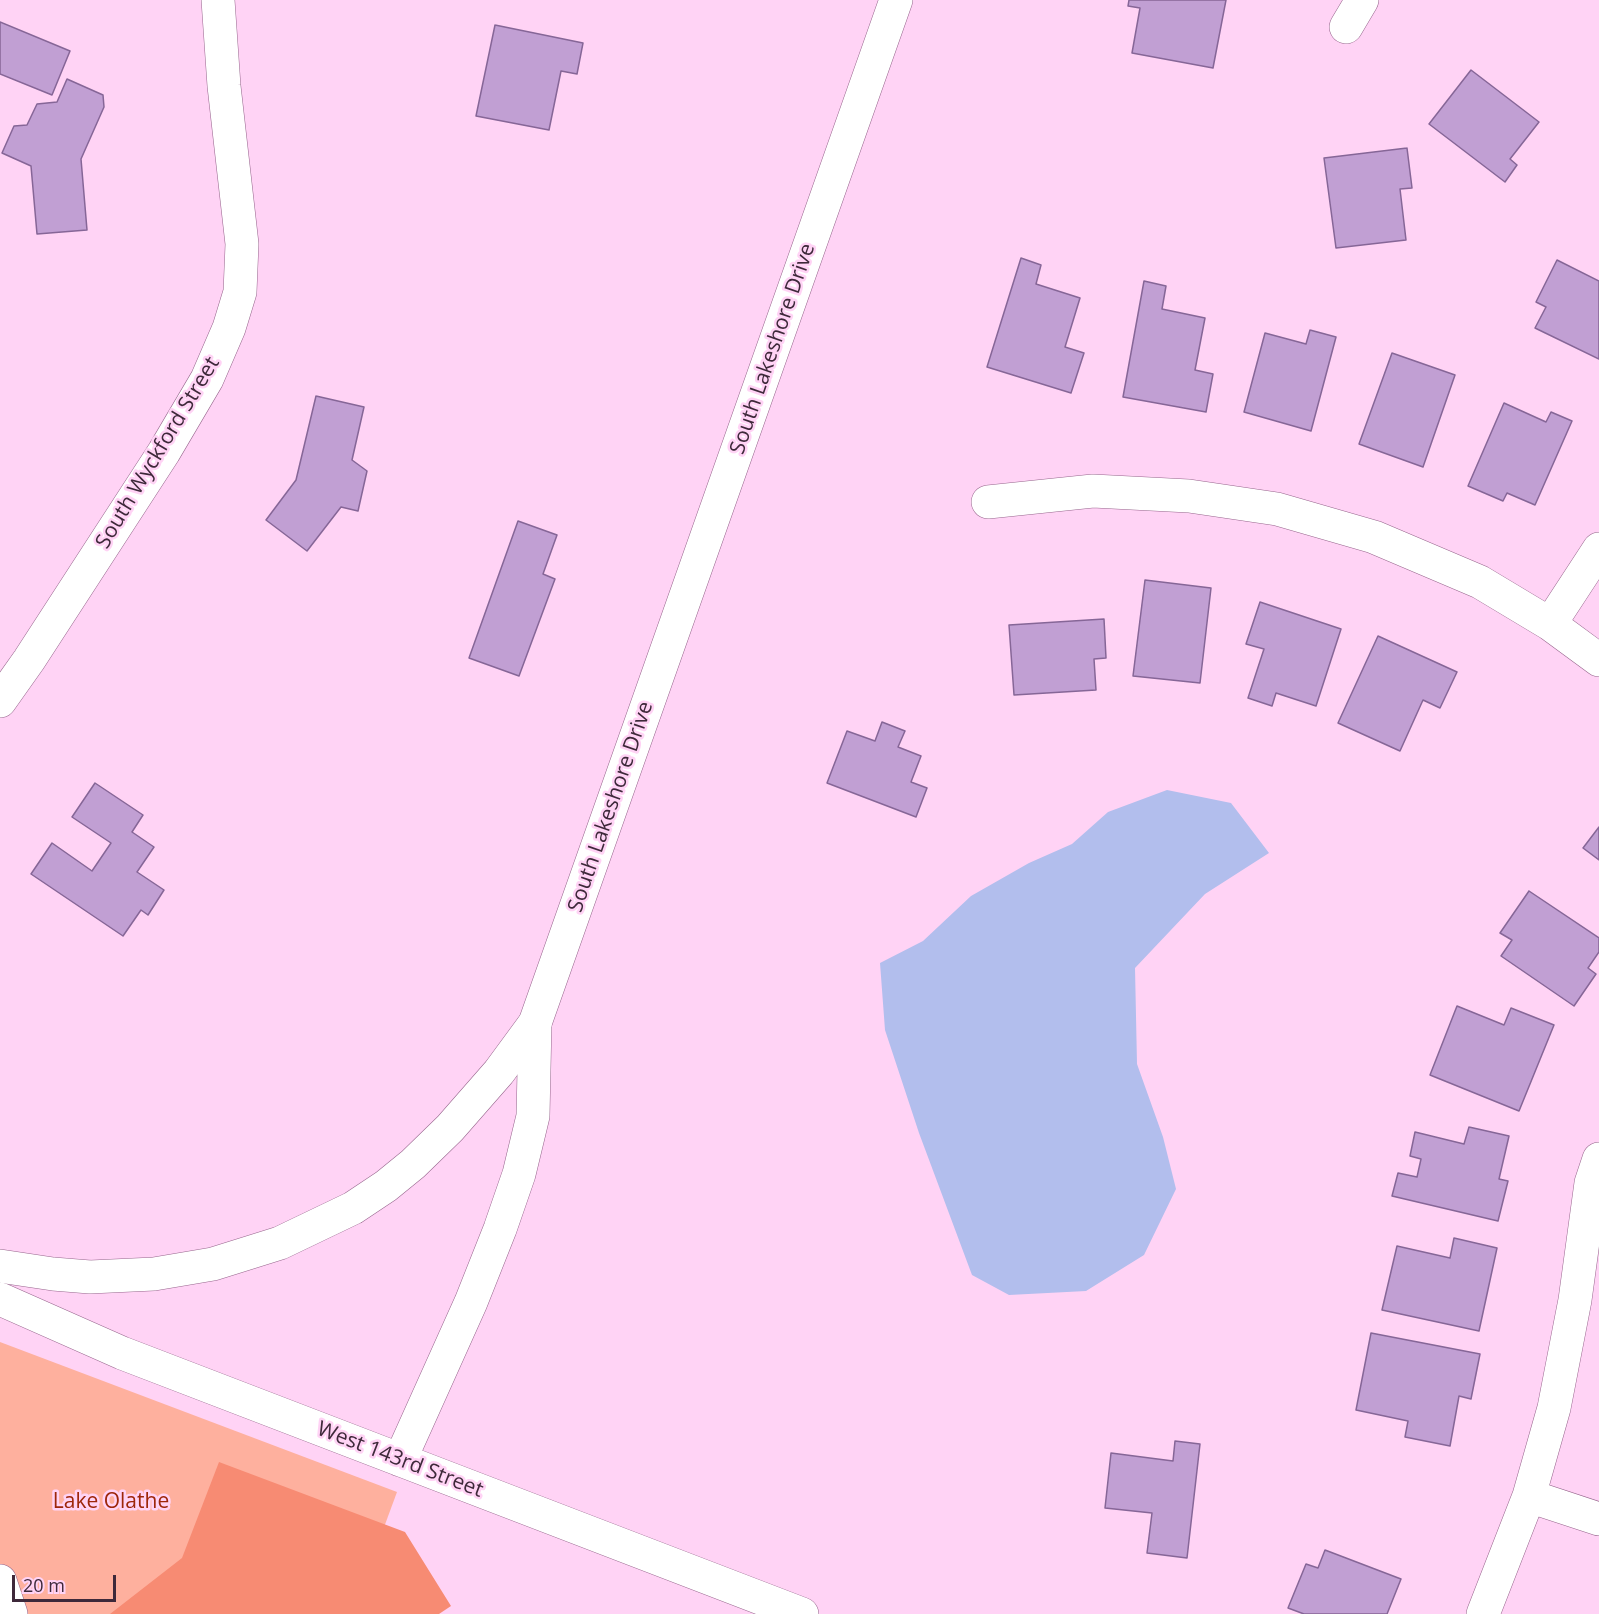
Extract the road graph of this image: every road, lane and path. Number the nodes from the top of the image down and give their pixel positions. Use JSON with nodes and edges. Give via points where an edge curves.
{"nodes":[{"id":1,"x":218,"y":0,"type":"edge"},
{"id":2,"x":896,"y":0,"type":"edge"},
{"id":3,"x":988,"y":502,"type":"dead end"},
{"id":4,"x":1599,"y":549,"type":"edge"},
{"id":5,"x":1550,"y":624,"type":"junction"},
{"id":6,"x":1599,"y":660,"type":"edge"},
{"id":7,"x":0,"y":701,"type":"edge"},
{"id":8,"x":535,"y":1023,"type":"junction"},
{"id":9,"x":1599,"y":1159,"type":"edge"},
{"id":10,"x":0,"y":1266,"type":"edge"},
{"id":11,"x":0,"y":1299,"type":"edge"},
{"id":12,"x":400,"y":1460,"type":"junction"},
{"id":13,"x":1529,"y":1496,"type":"junction"},
{"id":14,"x":1599,"y":1519,"type":"edge"},
{"id":15,"x":0,"y":1581,"type":"edge"},
{"id":16,"x":11,"y":1614,"type":"edge"},
{"id":17,"x":802,"y":1614,"type":"edge"},
{"id":18,"x":1483,"y":1614,"type":"edge"}],
"edges":[{"from":1,"to":7,"type":"street","name":"South Wyckford Street","via":[[242,244],[240,292],[229,328],[207,379],[164,452]]},
{"from":2,"to":8,"type":"street","name":"South Lakeshore Drive"},
{"from":3,"to":5,"type":"street","via":[[1093,491],[1189,496],[1277,509],[1374,537],[1480,582]]},
{"from":4,"to":5,"type":"street"},
{"from":5,"to":6,"type":"street"},
{"from":8,"to":10,"type":"street","name":"South Lakeshore Drive","via":[[499,1072],[413,1164],[353,1208],[280,1243],[213,1264],[154,1274],[90,1277]]},
{"from":8,"to":12,"type":"street","via":[[533,1116],[519,1174],[471,1302]]},
{"from":9,"to":13,"type":"street","via":[[1554,1408]]},
{"from":11,"to":12,"type":"street","name":"West 143rd Street","via":[[122,1353]]},
{"from":12,"to":17,"type":"street","name":"West 143rd Street"},
{"from":13,"to":14,"type":"street"},
{"from":13,"to":18,"type":"street"},
{"from":15,"to":16,"type":"street"}]}
